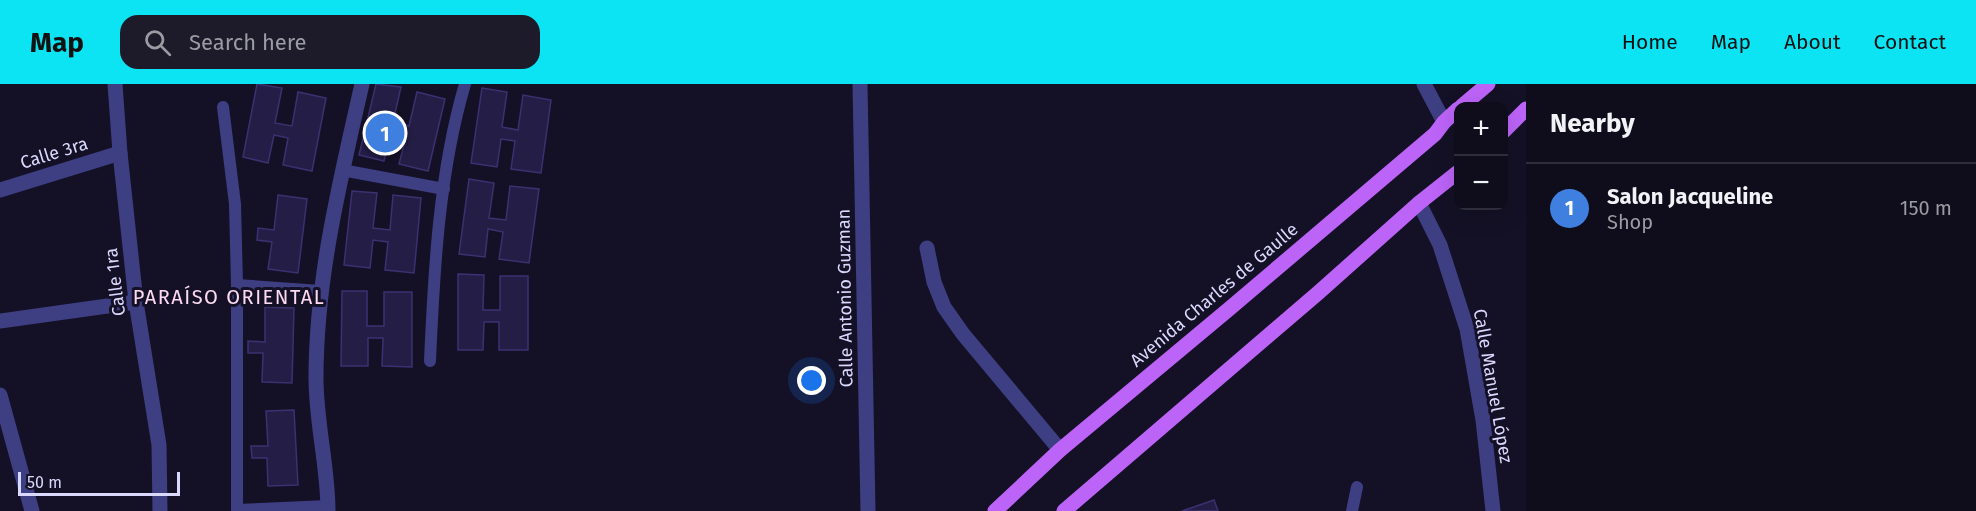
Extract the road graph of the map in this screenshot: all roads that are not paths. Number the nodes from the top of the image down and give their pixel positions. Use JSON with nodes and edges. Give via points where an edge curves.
{"nodes":[{"id":1,"x":115,"y":84,"type":"edge"},
{"id":2,"x":362,"y":84,"type":"edge"},
{"id":3,"x":465,"y":84,"type":"edge"},
{"id":4,"x":860,"y":84,"type":"edge"},
{"id":5,"x":1424,"y":84,"type":"edge"},
{"id":6,"x":1488,"y":84,"type":"edge"},
{"id":7,"x":1467,"y":102,"type":"edge"},
{"id":8,"x":223,"y":107,"type":"dead end"},
{"id":9,"x":1526,"y":109,"type":"edge"},
{"id":10,"x":1454,"y":113,"type":"edge"},
{"id":11,"x":1444,"y":122,"type":"junction"},
{"id":12,"x":1508,"y":126,"type":"edge"},
{"id":13,"x":120,"y":153,"type":"junction"},
{"id":14,"x":342,"y":170,"type":"junction"},
{"id":15,"x":1454,"y":175,"type":"edge"},
{"id":16,"x":444,"y":189,"type":"junction"},
{"id":17,"x":0,"y":190,"type":"edge"},
{"id":18,"x":1419,"y":203,"type":"junction"},
{"id":19,"x":927,"y":248,"type":"dead end"},
{"id":20,"x":237,"y":285,"type":"junction"},
{"id":21,"x":320,"y":291,"type":"junction"},
{"id":22,"x":136,"y":302,"type":"junction"},
{"id":23,"x":0,"y":321,"type":"edge"},
{"id":24,"x":430,"y":361,"type":"dead end"},
{"id":25,"x":0,"y":394,"type":"edge"},
{"id":26,"x":1060,"y":450,"type":"junction"},
{"id":27,"x":1358,"y":487,"type":"dead end"},
{"id":28,"x":328,"y":509,"type":"edge"},
{"id":29,"x":32,"y":511,"type":"edge"},
{"id":30,"x":160,"y":511,"type":"edge"},
{"id":31,"x":868,"y":511,"type":"edge"},
{"id":32,"x":995,"y":511,"type":"edge"},
{"id":33,"x":1064,"y":511,"type":"edge"},
{"id":34,"x":1352,"y":511,"type":"edge"},
{"id":35,"x":1493,"y":511,"type":"edge"}],
"edges":[{"from":1,"to":13,"type":"street","name":"Calle 1ra"},
{"from":2,"to":14,"type":"street"},
{"from":3,"to":16,"type":"lane"},
{"from":4,"to":31,"type":"street","name":"Calle Antonio Guzman"},
{"from":5,"to":11,"type":"street"},
{"from":6,"to":7,"type":"main road","name":"Avenida Charles de Gaulle"},
{"from":8,"to":20,"type":"lane","via":[[235,204]]},
{"from":9,"to":12,"type":"main road"},
{"from":10,"to":11,"type":"main road","name":"Avenida Charles de Gaulle"},
{"from":11,"to":26,"type":"main road","name":"Avenida Charles de Gaulle","via":[[1435,134]]},
{"from":13,"to":17,"type":"street","name":"Calle 3ra"},
{"from":13,"to":22,"type":"street","name":"Calle 1ra"},
{"from":14,"to":16,"type":"lane"},
{"from":14,"to":21,"type":"street"},
{"from":15,"to":18,"type":"main road"},
{"from":16,"to":24,"type":"lane","via":[[434,273]]},
{"from":18,"to":33,"type":"main road"},
{"from":18,"to":35,"type":"street","name":"Calle Manuel López","via":[[1440,245],[1467,329]]},
{"from":19,"to":26,"type":"street","via":[[944,307]]},
{"from":20,"to":21,"type":"lane"},
{"from":20,"to":28,"type":"lane","via":[[237,510]]},
{"from":21,"to":28,"type":"street","via":[[316,380]]},
{"from":22,"to":23,"type":"street"},
{"from":22,"to":30,"type":"street","name":"Calle 1ra","via":[[159,445]]},
{"from":25,"to":29,"type":"street"},
{"from":26,"to":32,"type":"main road","name":"Avenida Charles de Gaulle"},
{"from":27,"to":34,"type":"lane"}]}
